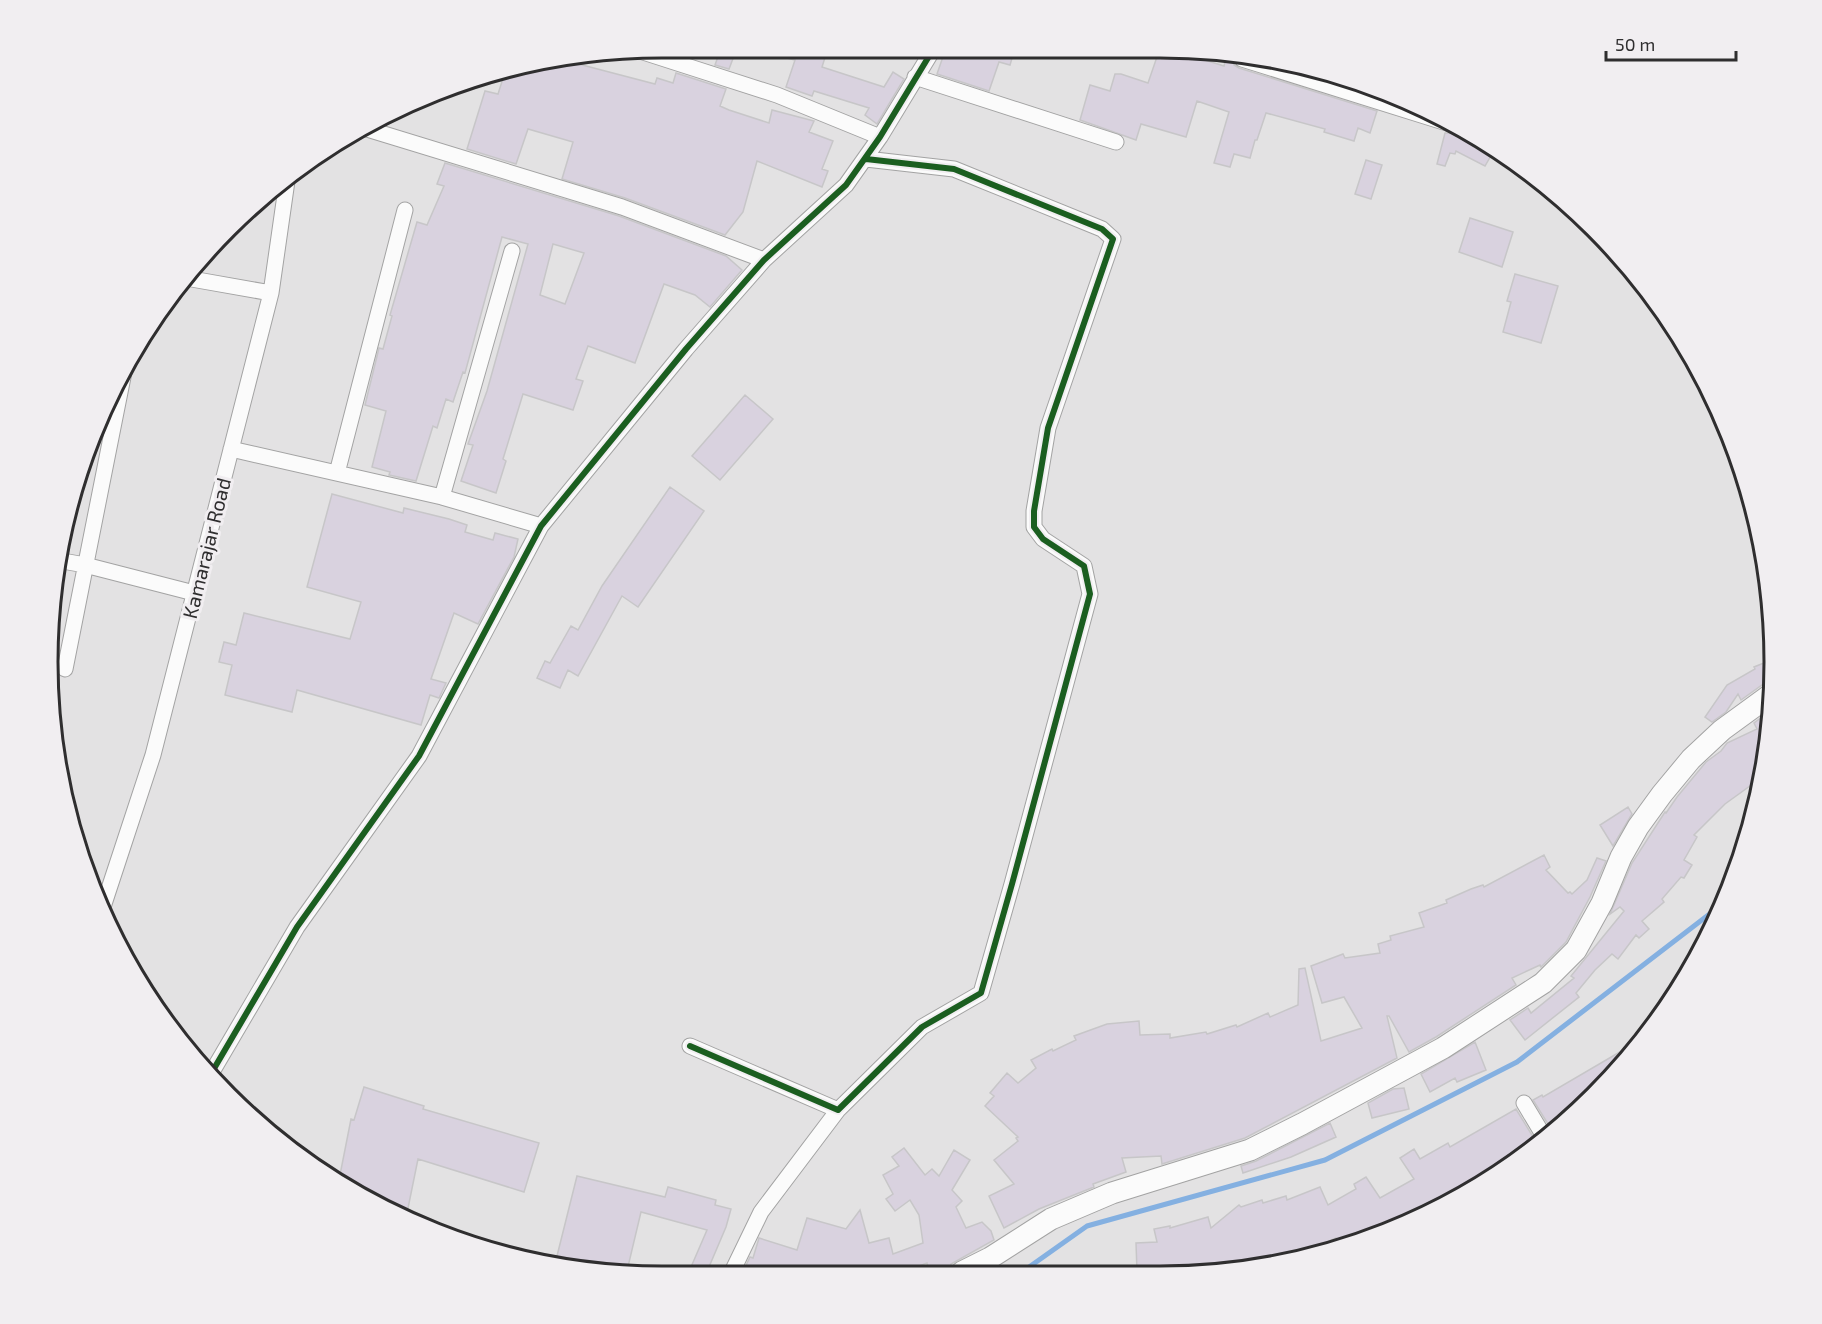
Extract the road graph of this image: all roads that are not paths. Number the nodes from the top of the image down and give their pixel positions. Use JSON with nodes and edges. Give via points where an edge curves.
{"nodes":[{"id":1,"x":665,"y":59,"type":"edge"},
{"id":2,"x":927,"y":59,"type":"edge"},
{"id":3,"x":1276,"y":70,"type":"edge"},
{"id":4,"x":915,"y":77,"type":"junction"},
{"id":5,"x":1401,"y":109,"type":"edge"},
{"id":6,"x":375,"y":131,"type":"edge"},
{"id":7,"x":880,"y":137,"type":"junction"},
{"id":8,"x":1116,"y":142,"type":"dead end"},
{"id":9,"x":866,"y":159,"type":"junction"},
{"id":10,"x":286,"y":191,"type":"edge"},
{"id":11,"x":405,"y":210,"type":"dead end"},
{"id":12,"x":512,"y":250,"type":"dead end"},
{"id":13,"x":764,"y":260,"type":"junction"},
{"id":14,"x":195,"y":280,"type":"edge"},
{"id":15,"x":271,"y":293,"type":"junction"},
{"id":16,"x":108,"y":423,"type":"edge"},
{"id":17,"x":103,"y":438,"type":"edge"},
{"id":18,"x":231,"y":449,"type":"junction"},
{"id":19,"x":337,"y":473,"type":"junction"},
{"id":20,"x":442,"y":497,"type":"junction"},
{"id":21,"x":542,"y":526,"type":"junction"},
{"id":22,"x":67,"y":562,"type":"edge"},
{"id":23,"x":85,"y":565,"type":"junction"},
{"id":24,"x":194,"y":593,"type":"junction"},
{"id":25,"x":65,"y":669,"type":"dead end"},
{"id":26,"x":1762,"y":702,"type":"edge"},
{"id":27,"x":106,"y":897,"type":"edge"},
{"id":28,"x":690,"y":1046,"type":"dead end"},
{"id":29,"x":215,"y":1067,"type":"edge"},
{"id":30,"x":1524,"y":1102,"type":"dead end"},
{"id":31,"x":838,"y":1110,"type":"junction"},
{"id":32,"x":1540,"y":1130,"type":"edge"},
{"id":33,"x":735,"y":1265,"type":"edge"},
{"id":34,"x":976,"y":1265,"type":"edge"}],
"edges":[{"from":1,"to":7,"type":"street","via":[[777,95]]},
{"from":2,"to":4,"type":"street"},
{"from":3,"to":5,"type":"street"},
{"from":4,"to":7,"type":"street"},
{"from":4,"to":8,"type":"street"},
{"from":6,"to":13,"type":"street","via":[[622,207]]},
{"from":7,"to":9,"type":"street"},
{"from":9,"to":13,"type":"street","via":[[846,185]]},
{"from":9,"to":31,"type":"street","via":[[954,169],[1102,229],[1113,239],[1048,428],[1034,511],[1034,527],[1042,539],[1084,566],[1090,594],[981,993],[922,1027]]},
{"from":10,"to":15,"type":"street","name":"Kamarajar Road"},
{"from":11,"to":19,"type":"street"},
{"from":12,"to":20,"type":"street"},
{"from":13,"to":21,"type":"street"},
{"from":14,"to":15,"type":"street"},
{"from":15,"to":18,"type":"street","name":"Kamarajar Road"},
{"from":16,"to":17,"type":"street"},
{"from":17,"to":23,"type":"street"},
{"from":18,"to":19,"type":"street"},
{"from":18,"to":24,"type":"street","name":"Kamarajar Road"},
{"from":19,"to":20,"type":"street"},
{"from":20,"to":21,"type":"street"},
{"from":21,"to":29,"type":"street","via":[[419,756],[297,927]]},
{"from":22,"to":23,"type":"street"},
{"from":23,"to":24,"type":"street"},
{"from":23,"to":25,"type":"street"},
{"from":24,"to":27,"type":"street","name":"Kamarajar Road","via":[[153,755]]},
{"from":26,"to":34,"type":"street","via":[[1722,730],[1662,794],[1621,857],[1576,950],[1543,983],[1443,1048],[1302,1124],[1250,1149],[1112,1193],[1051,1219]]},
{"from":28,"to":31,"type":"street"},
{"from":30,"to":32,"type":"street"},
{"from":31,"to":33,"type":"street","via":[[761,1212]]}]}
